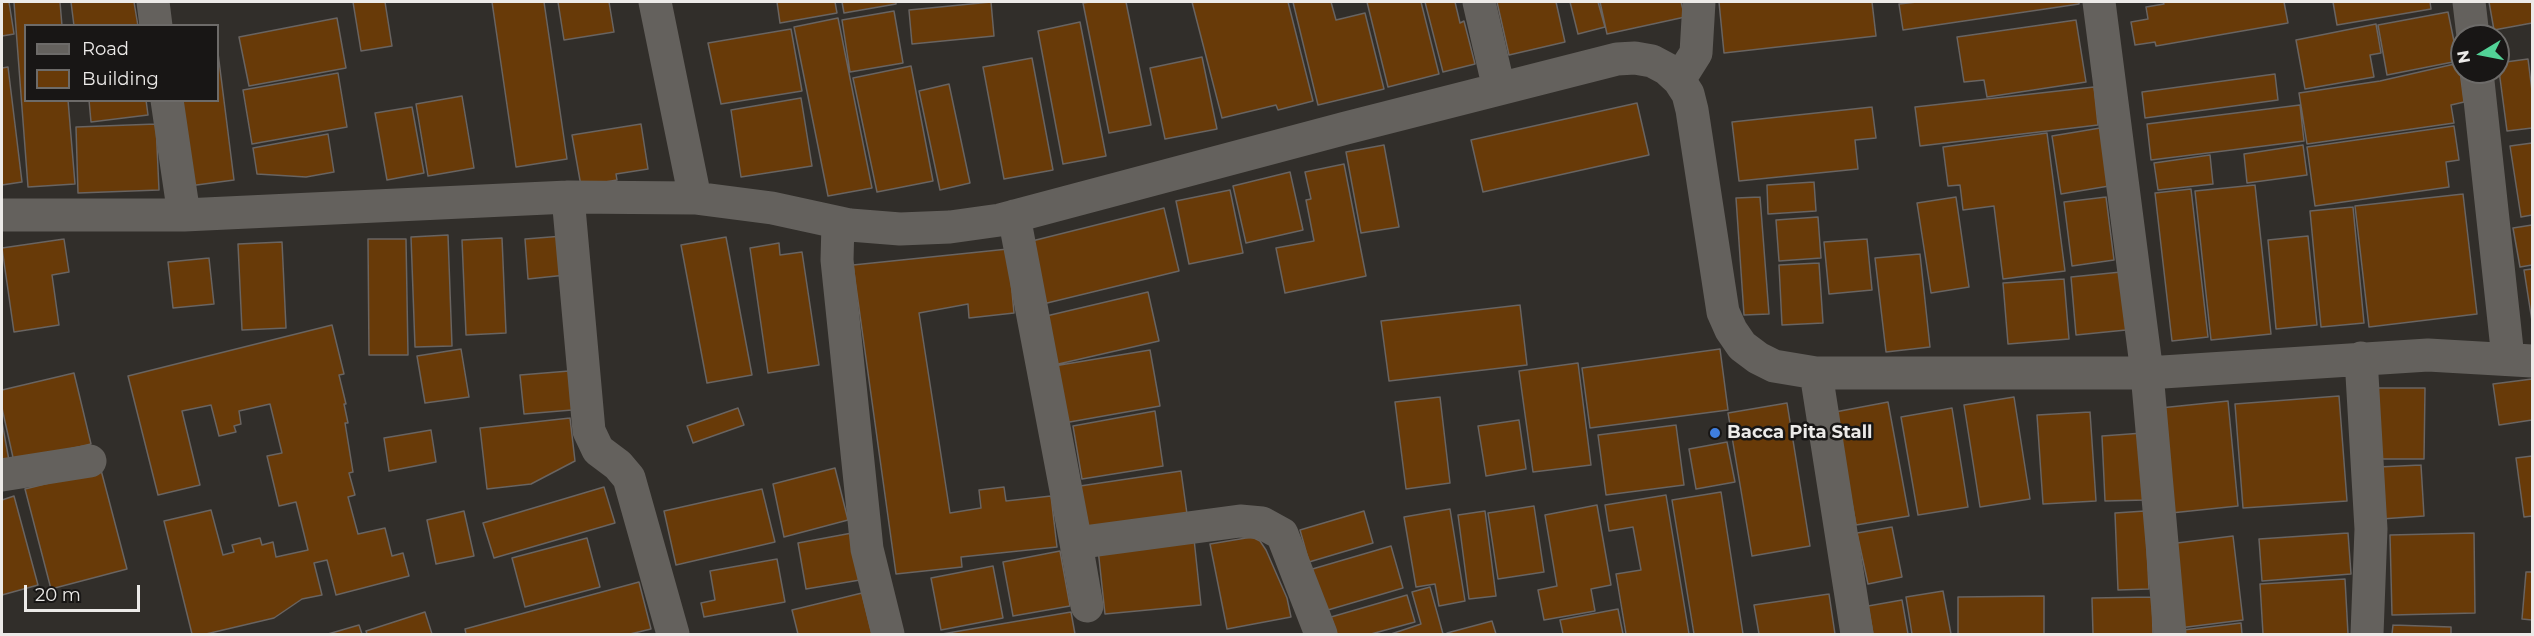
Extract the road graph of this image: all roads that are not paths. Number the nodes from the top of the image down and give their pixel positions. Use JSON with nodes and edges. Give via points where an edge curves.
{"nodes":[{"id":1,"x":153,"y":2,"type":"edge"},
{"id":2,"x":654,"y":2,"type":"edge"},
{"id":3,"x":1479,"y":2,"type":"edge"},
{"id":4,"x":1699,"y":2,"type":"edge"},
{"id":5,"x":2099,"y":2,"type":"edge"},
{"id":6,"x":2469,"y":2,"type":"edge"},
{"id":7,"x":156,"y":24,"type":"edge"},
{"id":8,"x":2472,"y":24,"type":"edge"},
{"id":9,"x":1679,"y":80,"type":"junction"},
{"id":10,"x":2479,"y":84,"type":"edge"},
{"id":11,"x":1499,"y":89,"type":"junction"},
{"id":12,"x":167,"y":102,"type":"edge"},
{"id":13,"x":568,"y":197,"type":"junction"},
{"id":14,"x":695,"y":198,"type":"junction"},
{"id":15,"x":2,"y":214,"type":"edge"},
{"id":16,"x":184,"y":215,"type":"junction"},
{"id":17,"x":1014,"y":216,"type":"junction"},
{"id":18,"x":838,"y":223,"type":"junction"},
{"id":19,"x":2361,"y":358,"type":"junction"},
{"id":20,"x":2520,"y":360,"type":"edge"},
{"id":21,"x":2147,"y":372,"type":"junction"},
{"id":22,"x":1816,"y":373,"type":"junction"},
{"id":23,"x":90,"y":460,"type":"dead end"},
{"id":24,"x":2,"y":475,"type":"edge"},
{"id":25,"x":1076,"y":543,"type":"junction"},
{"id":26,"x":1088,"y":606,"type":"dead end"},
{"id":27,"x":673,"y":634,"type":"edge"},
{"id":28,"x":888,"y":634,"type":"edge"},
{"id":29,"x":1321,"y":634,"type":"edge"},
{"id":30,"x":1857,"y":634,"type":"edge"},
{"id":31,"x":2170,"y":634,"type":"edge"},
{"id":32,"x":2367,"y":634,"type":"edge"}],
"edges":[{"from":1,"to":7,"type":"street"},
{"from":2,"to":14,"type":"street"},
{"from":3,"to":11,"type":"street"},
{"from":4,"to":9,"type":"street","via":[[1696,53]]},
{"from":5,"to":21,"type":"street"},
{"from":6,"to":8,"type":"street"},
{"from":9,"to":11,"type":"street","via":[[1652,61],[1635,58],[1617,59]]},
{"from":9,"to":22,"type":"street","via":[[1692,110],[1721,303],[1731,330],[1758,358],[1774,366]]},
{"from":10,"to":20,"type":"street"},
{"from":11,"to":17,"type":"street"},
{"from":12,"to":16,"type":"street"},
{"from":13,"to":14,"type":"street"},
{"from":13,"to":16,"type":"street"},
{"from":13,"to":27,"type":"street","via":[[589,431],[598,450],[629,478]]},
{"from":14,"to":18,"type":"street","via":[[772,208]]},
{"from":15,"to":16,"type":"street"},
{"from":17,"to":18,"type":"street","via":[[950,227],[900,229]]},
{"from":17,"to":25,"type":"street"},
{"from":18,"to":28,"type":"street","via":[[837,260],[867,549]]},
{"from":19,"to":20,"type":"street","via":[[2428,355]]},
{"from":19,"to":21,"type":"street"},
{"from":19,"to":32,"type":"street","via":[[2371,529]]},
{"from":21,"to":22,"type":"street"},
{"from":21,"to":31,"type":"street"},
{"from":22,"to":30,"type":"street"},
{"from":23,"to":24,"type":"street"},
{"from":25,"to":26,"type":"street"},
{"from":25,"to":29,"type":"street","via":[[1240,521],[1262,523],[1282,534]]}]}
